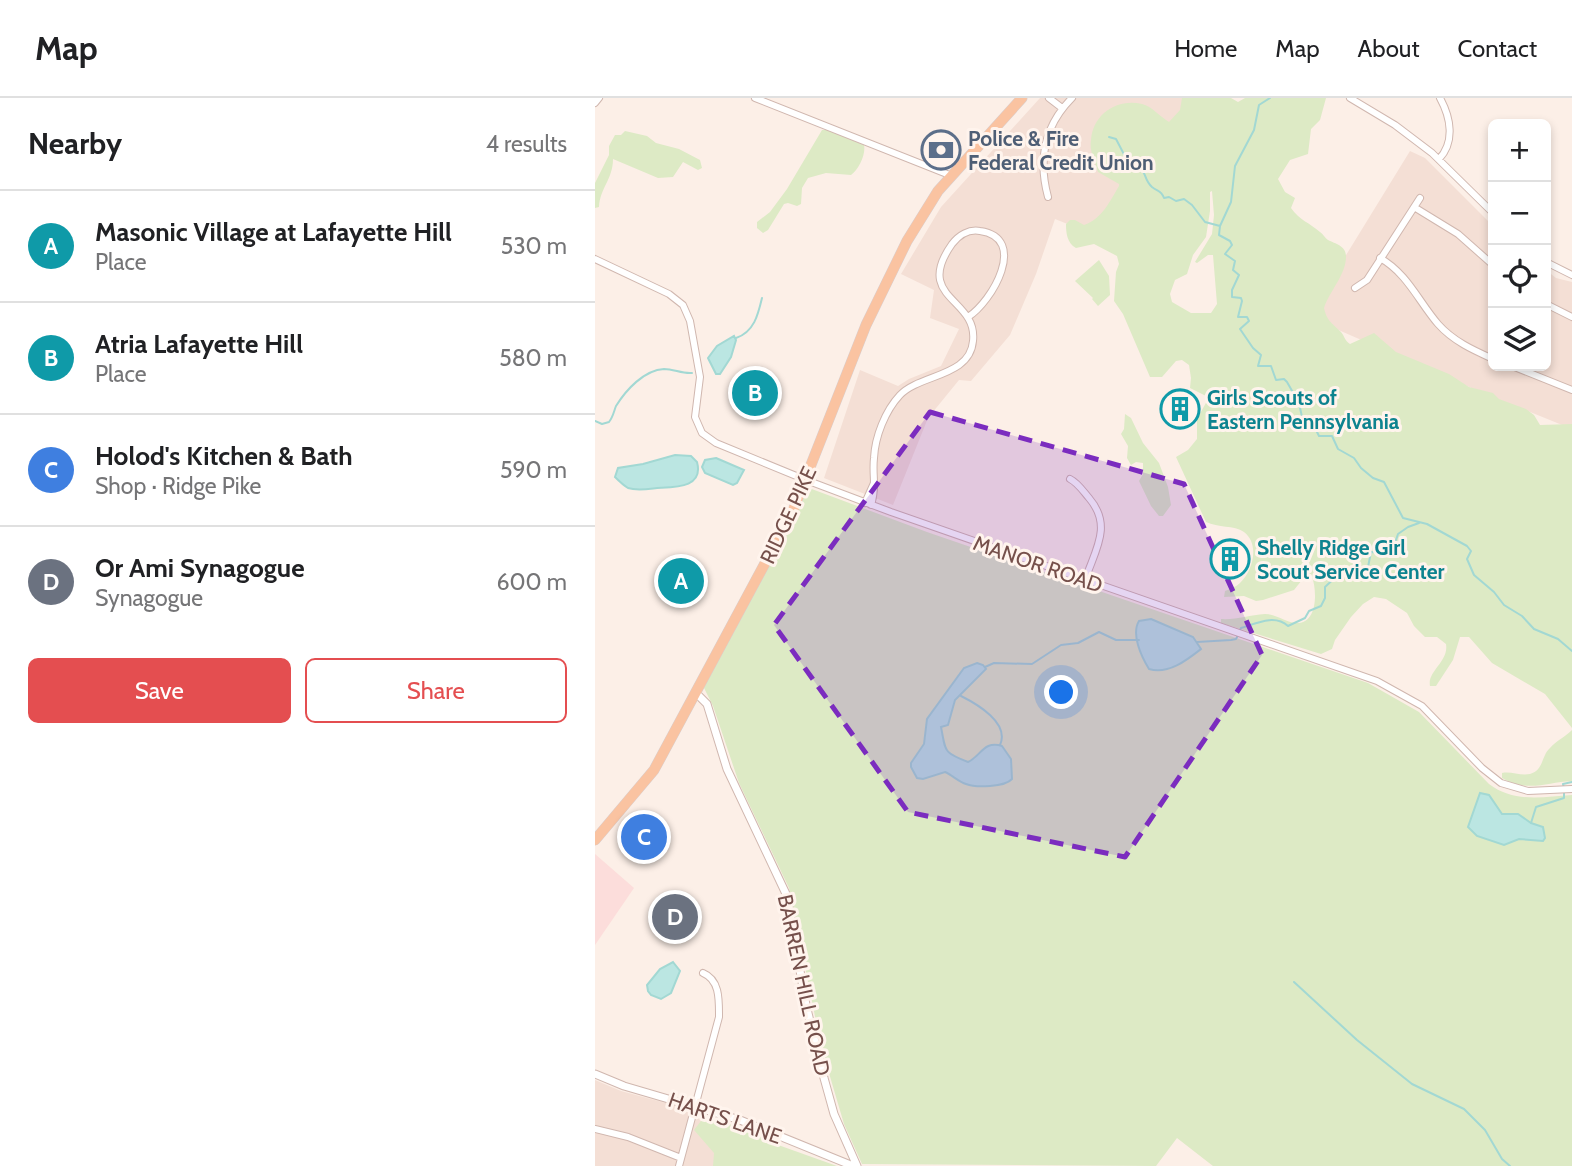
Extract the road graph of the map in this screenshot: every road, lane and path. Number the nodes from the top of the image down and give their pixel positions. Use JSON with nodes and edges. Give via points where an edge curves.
{"nodes":[{"id":1,"x":599,"y":98,"type":"edge"},
{"id":2,"x":755,"y":98,"type":"edge"},
{"id":3,"x":1022,"y":98,"type":"edge"},
{"id":4,"x":1049,"y":98,"type":"edge"},
{"id":5,"x":1072,"y":98,"type":"edge"},
{"id":6,"x":1350,"y":98,"type":"edge"},
{"id":7,"x":1440,"y":98,"type":"edge"},
{"id":8,"x":595,"y":103,"type":"edge"},
{"id":9,"x":1062,"y":108,"type":"junction"},
{"id":10,"x":1439,"y":159,"type":"junction"},
{"id":11,"x":952,"y":176,"type":"junction"},
{"id":12,"x":1048,"y":197,"type":"dead end"},
{"id":13,"x":1420,"y":198,"type":"dead end"},
{"id":14,"x":1415,"y":207,"type":"junction"},
{"id":15,"x":1488,"y":208,"type":"edge"},
{"id":16,"x":1380,"y":258,"type":"junction"},
{"id":17,"x":595,"y":259,"type":"edge"},
{"id":18,"x":1488,"y":261,"type":"edge"},
{"id":19,"x":1551,"y":264,"type":"edge"},
{"id":20,"x":1572,"y":275,"type":"edge"},
{"id":21,"x":1355,"y":288,"type":"dead end"},
{"id":22,"x":1551,"y":306,"type":"edge"},
{"id":23,"x":968,"y":317,"type":"junction"},
{"id":24,"x":1572,"y":317,"type":"edge"},
{"id":25,"x":1488,"y":357,"type":"edge"},
{"id":26,"x":1525,"y":371,"type":"edge"},
{"id":27,"x":1571,"y":380,"type":"edge"},
{"id":28,"x":1570,"y":389,"type":"edge"},
{"id":29,"x":1070,"y":479,"type":"dead end"},
{"id":30,"x":806,"y":480,"type":"junction"},
{"id":31,"x":868,"y":504,"type":"junction"},
{"id":32,"x":1084,"y":580,"type":"junction"},
{"id":33,"x":696,"y":693,"type":"junction"},
{"id":34,"x":1572,"y":789,"type":"edge"},
{"id":35,"x":595,"y":841,"type":"edge"},
{"id":36,"x":703,"y":973,"type":"dead end"},
{"id":37,"x":595,"y":1074,"type":"edge"},
{"id":38,"x":696,"y":1106,"type":"junction"},
{"id":39,"x":595,"y":1129,"type":"edge"},
{"id":40,"x":681,"y":1158,"type":"junction"},
{"id":41,"x":679,"y":1166,"type":"edge"},
{"id":42,"x":855,"y":1166,"type":"edge"}],
"edges":[{"from":1,"to":8,"type":"street"},
{"from":2,"to":11,"type":"street"},
{"from":3,"to":11,"type":"main road","name":"RIDGE PIKE"},
{"from":4,"to":9,"type":"street"},
{"from":5,"to":9,"type":"street"},
{"from":6,"to":10,"type":"street"},
{"from":7,"to":10,"type":"street","via":[[1449,131],[1448,148]]},
{"from":9,"to":12,"type":"street","via":[[1050,128],[1043,156]]},
{"from":10,"to":15,"type":"street"},
{"from":11,"to":30,"type":"main road","name":"RIDGE PIKE","via":[[926,208],[873,309]]},
{"from":13,"to":14,"type":"street"},
{"from":14,"to":16,"type":"street"},
{"from":14,"to":18,"type":"street","via":[[1458,234]]},
{"from":16,"to":21,"type":"street","via":[[1367,280]]},
{"from":16,"to":25,"type":"street","via":[[1397,270],[1444,330]]},
{"from":17,"to":30,"type":"street","name":"MANOR ROAD","via":[[674,297],[686,309],[700,377],[695,418],[705,436]]},
{"from":19,"to":20,"type":"street"},
{"from":22,"to":24,"type":"street"},
{"from":23,"to":23,"type":"street","via":[[943,288],[940,270],[956,239],[980,231],[999,243],[1004,264],[983,306]]},
{"from":23,"to":31,"type":"street","via":[[973,341],[967,357],[912,386],[889,409],[874,454],[876,491]]},
{"from":26,"to":28,"type":"street"},
{"from":27,"to":28,"type":"street"},
{"from":29,"to":32,"type":"street","via":[[1094,504],[1102,522]]},
{"from":30,"to":31,"type":"street","name":"MANOR ROAD"},
{"from":30,"to":33,"type":"main road","name":"RIDGE PIKE"},
{"from":31,"to":32,"type":"street","name":"MANOR ROAD"},
{"from":32,"to":34,"type":"street","name":"MANOR ROAD","via":[[1386,685],[1422,706],[1488,773],[1508,787]]},
{"from":33,"to":35,"type":"main road","name":"RIDGE PIKE","via":[[654,770]]},
{"from":33,"to":42,"type":"street","name":"BARREN HILL ROAD","via":[[707,704],[730,777],[787,896],[824,1078]]},
{"from":36,"to":38,"type":"street","via":[[715,983],[719,1017]]},
{"from":37,"to":38,"type":"street","name":"HARTS LANE"},
{"from":38,"to":40,"type":"street"},
{"from":38,"to":42,"type":"street","name":"HARTS LANE"},
{"from":39,"to":40,"type":"street"},
{"from":40,"to":41,"type":"street"}]}
